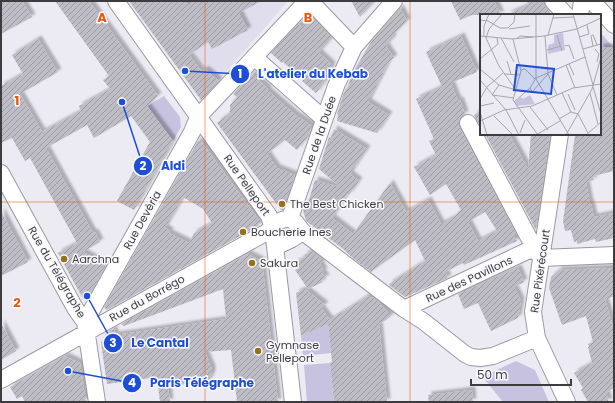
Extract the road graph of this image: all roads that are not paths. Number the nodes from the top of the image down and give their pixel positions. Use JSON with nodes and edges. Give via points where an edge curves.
{"nodes":[{"id":1,"x":116,"y":1,"type":"edge"},
{"id":2,"x":307,"y":1,"type":"edge"},
{"id":3,"x":310,"y":1,"type":"edge"},
{"id":4,"x":394,"y":1,"type":"edge"},
{"id":5,"x":553,"y":1,"type":"edge"},
{"id":6,"x":582,"y":1,"type":"edge"},
{"id":7,"x":592,"y":1,"type":"edge"},
{"id":8,"x":565,"y":14,"type":"edge"},
{"id":9,"x":580,"y":14,"type":"edge"},
{"id":10,"x":614,"y":25,"type":"edge"},
{"id":11,"x":354,"y":47,"type":"junction"},
{"id":12,"x":254,"y":57,"type":"junction"},
{"id":13,"x":198,"y":117,"type":"junction"},
{"id":14,"x":324,"y":119,"type":"junction"},
{"id":15,"x":468,"y":123,"type":"dead end"},
{"id":16,"x":560,"y":135,"type":"edge"},
{"id":17,"x":1,"y":173,"type":"edge"},
{"id":18,"x":290,"y":218,"type":"junction"},
{"id":19,"x":272,"y":226,"type":"junction"},
{"id":20,"x":303,"y":232,"type":"junction"},
{"id":21,"x":275,"y":247,"type":"junction"},
{"id":22,"x":538,"y":254,"type":"junction"},
{"id":23,"x":614,"y":255,"type":"edge"},
{"id":24,"x":404,"y":309,"type":"junction"},
{"id":25,"x":86,"y":327,"type":"junction"},
{"id":26,"x":537,"y":338,"type":"junction"},
{"id":27,"x":1,"y":380,"type":"edge"},
{"id":28,"x":97,"y":402,"type":"edge"},
{"id":29,"x":293,"y":402,"type":"edge"},
{"id":30,"x":567,"y":402,"type":"edge"}],
"edges":[{"from":1,"to":13,"type":"street","name":"Rue Pelleport"},
{"from":2,"to":12,"type":"street","name":"Rue Devéria"},
{"from":3,"to":11,"type":"street"},
{"from":4,"to":11,"type":"street","name":"Rue de la Duée"},
{"from":5,"to":8,"type":"street"},
{"from":6,"to":9,"type":"street"},
{"from":7,"to":10,"type":"street"},
{"from":11,"to":14,"type":"street","name":"Rue de la Duée"},
{"from":12,"to":13,"type":"street","name":"Rue Devéria"},
{"from":12,"to":14,"type":"street"},
{"from":13,"to":19,"type":"street","name":"Rue Pelleport","via":[[269,216]]},
{"from":13,"to":25,"type":"street","name":"Rue Devéria"},
{"from":14,"to":18,"type":"street","name":"Rue de la Duée"},
{"from":15,"to":22,"type":"street"},
{"from":16,"to":22,"type":"street","name":"Rue Pixérécourt"},
{"from":17,"to":25,"type":"street","name":"Rue du Télégraphe"},
{"from":18,"to":19,"type":"street"},
{"from":18,"to":20,"type":"street"},
{"from":19,"to":21,"type":"street","name":"Rue Pelleport"},
{"from":19,"to":25,"type":"street","name":"Rue du Borrégo","via":[[251,241]]},
{"from":20,"to":21,"type":"street"},
{"from":20,"to":24,"type":"street"},
{"from":21,"to":29,"type":"street","name":"Rue Pelleport"},
{"from":22,"to":23,"type":"street","name":"Rue des Pavillons"},
{"from":22,"to":24,"type":"street","name":"Rue des Pavillons","via":[[528,251]]},
{"from":22,"to":26,"type":"street","name":"Rue Pixérécourt","via":[[533,312]]},
{"from":24,"to":26,"type":"street","via":[[471,357],[493,356]]},
{"from":25,"to":27,"type":"street","name":"Rue du Borrégo"},
{"from":25,"to":28,"type":"street","name":"Rue du Télégraphe"},
{"from":26,"to":30,"type":"street","name":"Rue Pixérécourt"}]}
